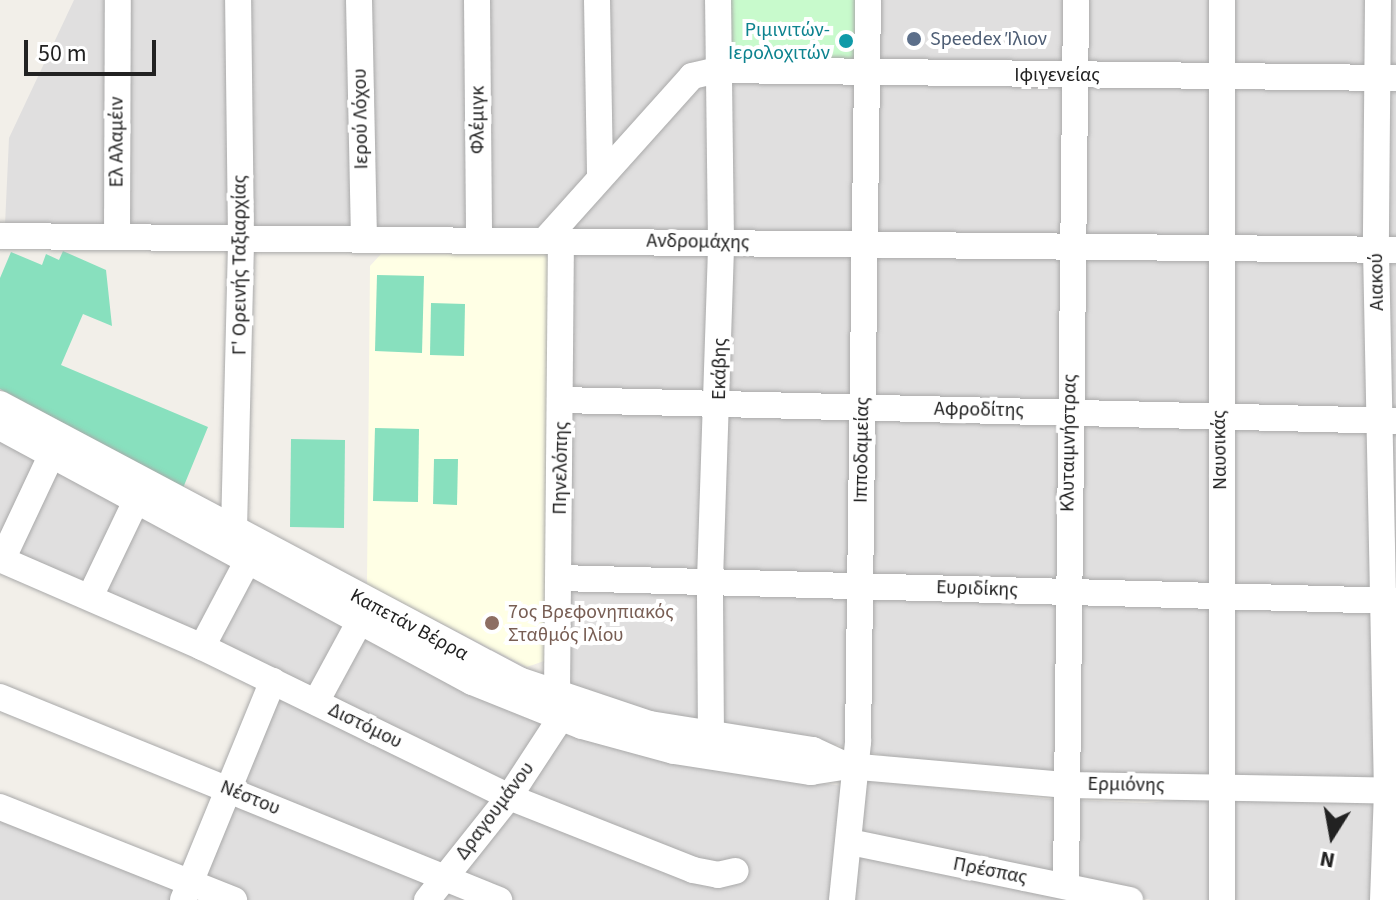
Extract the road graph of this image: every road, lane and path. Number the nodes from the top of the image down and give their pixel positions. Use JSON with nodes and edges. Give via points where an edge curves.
{"nodes":[{"id":1,"x":118,"y":0,"type":"edge"},
{"id":2,"x":238,"y":0,"type":"edge"},
{"id":3,"x":359,"y":0,"type":"edge"},
{"id":4,"x":477,"y":0,"type":"edge"},
{"id":5,"x":597,"y":0,"type":"edge"},
{"id":6,"x":718,"y":0,"type":"edge"},
{"id":7,"x":868,"y":0,"type":"edge"},
{"id":8,"x":1076,"y":0,"type":"edge"},
{"id":9,"x":1222,"y":0,"type":"edge"},
{"id":10,"x":1378,"y":0,"type":"edge"},
{"id":11,"x":717,"y":70,"type":"junction"},
{"id":12,"x":867,"y":73,"type":"junction"},
{"id":13,"x":1076,"y":75,"type":"junction"},
{"id":14,"x":1221,"y":75,"type":"junction"},
{"id":15,"x":1387,"y":78,"type":"edge"},
{"id":16,"x":600,"y":175,"type":"junction"},
{"id":17,"x":0,"y":237,"type":"edge"},
{"id":18,"x":117,"y":237,"type":"junction"},
{"id":19,"x":241,"y":238,"type":"junction"},
{"id":20,"x":364,"y":238,"type":"junction"},
{"id":21,"x":479,"y":239,"type":"junction"},
{"id":22,"x":553,"y":240,"type":"junction"},
{"id":23,"x":721,"y":242,"type":"junction"},
{"id":24,"x":865,"y":243,"type":"junction"},
{"id":25,"x":1074,"y":244,"type":"junction"},
{"id":26,"x":1221,"y":247,"type":"junction"},
{"id":27,"x":1386,"y":250,"type":"edge"},
{"id":28,"x":562,"y":400,"type":"junction"},
{"id":29,"x":0,"y":404,"type":"edge"},
{"id":30,"x":720,"y":406,"type":"junction"},
{"id":31,"x":863,"y":408,"type":"junction"},
{"id":32,"x":1070,"y":412,"type":"junction"},
{"id":33,"x":1220,"y":416,"type":"junction"},
{"id":34,"x":1388,"y":420,"type":"edge"},
{"id":35,"x":0,"y":427,"type":"edge"},
{"id":36,"x":51,"y":456,"type":"junction"},
{"id":37,"x":136,"y":501,"type":"junction"},
{"id":38,"x":234,"y":530,"type":"junction"},
{"id":39,"x":1,"y":559,"type":"edge"},
{"id":40,"x":247,"y":562,"type":"junction"},
{"id":41,"x":559,"y":578,"type":"junction"},
{"id":42,"x":710,"y":580,"type":"junction"},
{"id":43,"x":859,"y":586,"type":"junction"},
{"id":44,"x":1067,"y":592,"type":"junction"},
{"id":45,"x":90,"y":597,"type":"junction"},
{"id":46,"x":1223,"y":597,"type":"junction"},
{"id":47,"x":1390,"y":601,"type":"edge"},
{"id":48,"x":360,"y":621,"type":"junction"},
{"id":49,"x":202,"y":647,"type":"junction"},
{"id":50,"x":273,"y":681,"type":"junction"},
{"id":51,"x":0,"y":697,"type":"edge"},
{"id":52,"x":316,"y":702,"type":"junction"},
{"id":53,"x":558,"y":707,"type":"junction"},
{"id":54,"x":711,"y":738,"type":"junction"},
{"id":55,"x":852,"y":767,"type":"junction"},
{"id":56,"x":1067,"y":785,"type":"junction"},
{"id":57,"x":1222,"y":786,"type":"junction"},
{"id":58,"x":229,"y":790,"type":"junction"},
{"id":59,"x":1392,"y":791,"type":"edge"},
{"id":60,"x":509,"y":797,"type":"junction"},
{"id":61,"x":0,"y":807,"type":"edge"},
{"id":62,"x":850,"y":842,"type":"junction"},
{"id":63,"x":736,"y":871,"type":"dead end"},
{"id":64,"x":444,"y":878,"type":"junction"},
{"id":65,"x":1066,"y":886,"type":"junction"},
{"id":66,"x":187,"y":891,"type":"edge"},
{"id":67,"x":234,"y":900,"type":"edge"},
{"id":68,"x":427,"y":900,"type":"edge"},
{"id":69,"x":499,"y":900,"type":"edge"},
{"id":70,"x":842,"y":900,"type":"edge"},
{"id":71,"x":1130,"y":900,"type":"edge"},
{"id":72,"x":1222,"y":900,"type":"edge"},
{"id":73,"x":1383,"y":900,"type":"edge"}],
"edges":[{"from":1,"to":18,"type":"street","name":"Ελ Αλαμέιν"},
{"from":2,"to":19,"type":"street","name":"Γ' Ορεινής Ταξιαρχίας"},
{"from":3,"to":20,"type":"street","name":"Ιερού Λόχου"},
{"from":4,"to":21,"type":"street","name":"Φλέμιγκ"},
{"from":5,"to":16,"type":"street"},
{"from":6,"to":11,"type":"street","name":"Εκάβης"},
{"from":7,"to":12,"type":"street","name":"Ιπποδαμείας"},
{"from":8,"to":13,"type":"street","name":"Κλυταιμνήστρας"},
{"from":9,"to":14,"type":"street","name":"Ναυσικάς"},
{"from":10,"to":15,"type":"street","name":"Αιακού"},
{"from":11,"to":12,"type":"street","name":"Ιφιγενείας"},
{"from":11,"to":16,"type":"street","via":[[692,76]]},
{"from":11,"to":23,"type":"street","name":"Εκάβης"},
{"from":12,"to":13,"type":"street","name":"Ιφιγενείας"},
{"from":12,"to":24,"type":"street","name":"Ιπποδαμείας"},
{"from":13,"to":14,"type":"street","name":"Ιφιγενείας"},
{"from":13,"to":25,"type":"street","name":"Κλυταιμνήστρας"},
{"from":14,"to":15,"type":"street","name":"Ιφιγενείας"},
{"from":14,"to":26,"type":"street","name":"Ναυσικάς"},
{"from":15,"to":27,"type":"street","name":"Αιακού"},
{"from":16,"to":22,"type":"street"},
{"from":17,"to":18,"type":"street","name":"Ανδρομάχης"},
{"from":18,"to":19,"type":"street","name":"Ανδρομάχης"},
{"from":19,"to":20,"type":"street","name":"Ανδρομάχης"},
{"from":19,"to":38,"type":"street","name":"Γ' Ορεινής Ταξιαρχίας"},
{"from":20,"to":21,"type":"street","name":"Ανδρομάχης"},
{"from":21,"to":22,"type":"street","name":"Ανδρομάχης"},
{"from":22,"to":23,"type":"street","name":"Ανδρομάχης"},
{"from":22,"to":28,"type":"street","name":"Πηνελόπης"},
{"from":23,"to":24,"type":"street","name":"Ανδρομάχης"},
{"from":23,"to":30,"type":"street","name":"Εκάβης"},
{"from":24,"to":25,"type":"street","name":"Ανδρομάχης"},
{"from":24,"to":31,"type":"street","name":"Ιπποδαμείας"},
{"from":25,"to":26,"type":"street","name":"Ανδρομάχης"},
{"from":25,"to":32,"type":"street","name":"Κλυταιμνήστρας"},
{"from":26,"to":27,"type":"street","name":"Ανδρομάχης"},
{"from":26,"to":33,"type":"street","name":"Ναυσικάς"},
{"from":27,"to":34,"type":"street","name":"Αιακού"},
{"from":28,"to":30,"type":"street","name":"Αφροδίτης"},
{"from":28,"to":41,"type":"street","name":"Πηνελόπης"},
{"from":29,"to":38,"type":"street","name":"Καπετάν Βέρρα"},
{"from":30,"to":31,"type":"street","name":"Αφροδίτης"},
{"from":30,"to":42,"type":"street","name":"Εκάβης"},
{"from":31,"to":32,"type":"street","name":"Αφροδίτης"},
{"from":31,"to":43,"type":"street","name":"Ιπποδαμείας"},
{"from":32,"to":33,"type":"street","name":"Αφροδίτης"},
{"from":32,"to":44,"type":"street","name":"Κλυταιμνήστρας"},
{"from":33,"to":34,"type":"street","name":"Αφροδίτης"},
{"from":33,"to":46,"type":"street","name":"Ναυσικάς"},
{"from":34,"to":47,"type":"street","name":"Αιακού"},
{"from":35,"to":36,"type":"street","name":"Καπετάν Βέρρα"},
{"from":36,"to":37,"type":"street","name":"Καπετάν Βέρρα"},
{"from":36,"to":39,"type":"street"},
{"from":37,"to":40,"type":"street","name":"Καπετάν Βέρρα"},
{"from":37,"to":45,"type":"street"},
{"from":38,"to":53,"type":"street","name":"Καπετάν Βέρρα"},
{"from":39,"to":45,"type":"street","name":"Διστόμου"},
{"from":40,"to":48,"type":"street","name":"Καπετάν Βέρρα"},
{"from":40,"to":49,"type":"street"},
{"from":41,"to":42,"type":"street","name":"Ευριδίκης"},
{"from":41,"to":53,"type":"street","name":"Πηνελόπης"},
{"from":42,"to":43,"type":"street","name":"Ευριδίκης"},
{"from":42,"to":54,"type":"street","name":"Εκάβης"},
{"from":43,"to":44,"type":"street","name":"Ευριδίκης"},
{"from":43,"to":55,"type":"street","name":"Ιπποδαμείας"},
{"from":44,"to":46,"type":"street","name":"Ευριδίκης"},
{"from":44,"to":56,"type":"street","name":"Κλυταιμνήστρας"},
{"from":45,"to":49,"type":"street","name":"Διστόμου"},
{"from":46,"to":47,"type":"street","name":"Ευριδίκης"},
{"from":46,"to":57,"type":"street","name":"Ναυσικάς"},
{"from":47,"to":59,"type":"street","name":"Αιακού"},
{"from":48,"to":52,"type":"street"},
{"from":48,"to":53,"type":"street","name":"Καπετάν Βέρρα","via":[[472,682]]},
{"from":49,"to":50,"type":"street","name":"Διστόμου"},
{"from":50,"to":52,"type":"street","name":"Διστόμου"},
{"from":50,"to":58,"type":"street"},
{"from":51,"to":58,"type":"street","name":"Νέστου"},
{"from":52,"to":60,"type":"street","name":"Διστόμου"},
{"from":53,"to":54,"type":"street","name":"Καπετάν Βέρρα"},
{"from":53,"to":55,"type":"street","name":"Καπετάν Βέρρα","via":[[719,760],[811,772]]},
{"from":53,"to":60,"type":"street","name":"Δραγουμάνου"},
{"from":54,"to":55,"type":"street","name":"Καπετάν Βέρρα","via":[[813,750]]},
{"from":55,"to":56,"type":"street","name":"Ερμιόνης"},
{"from":55,"to":62,"type":"street","name":"Ιπποδαμείας"},
{"from":56,"to":57,"type":"street","name":"Ερμιόνης"},
{"from":56,"to":65,"type":"street","name":"Κλυταιμνήστρας"},
{"from":57,"to":59,"type":"street","name":"Ερμιόνης"},
{"from":57,"to":72,"type":"street","name":"Ναυσικάς"},
{"from":58,"to":64,"type":"street","name":"Νέστου"},
{"from":58,"to":66,"type":"street"},
{"from":59,"to":73,"type":"street","name":"Αιακού"},
{"from":60,"to":63,"type":"street","name":"Διστόμου","via":[[693,870],[718,875]]},
{"from":60,"to":64,"type":"street","name":"Δραγουμάνου"},
{"from":61,"to":66,"type":"street"},
{"from":62,"to":65,"type":"street","name":"Πρέσπας"},
{"from":62,"to":70,"type":"street","name":"Ιπποδαμείας"},
{"from":64,"to":68,"type":"street","name":"Δραγουμάνου"},
{"from":64,"to":69,"type":"street","name":"Νέστου"},
{"from":65,"to":71,"type":"street","name":"Πρέσπας"},
{"from":66,"to":67,"type":"street"}]}
